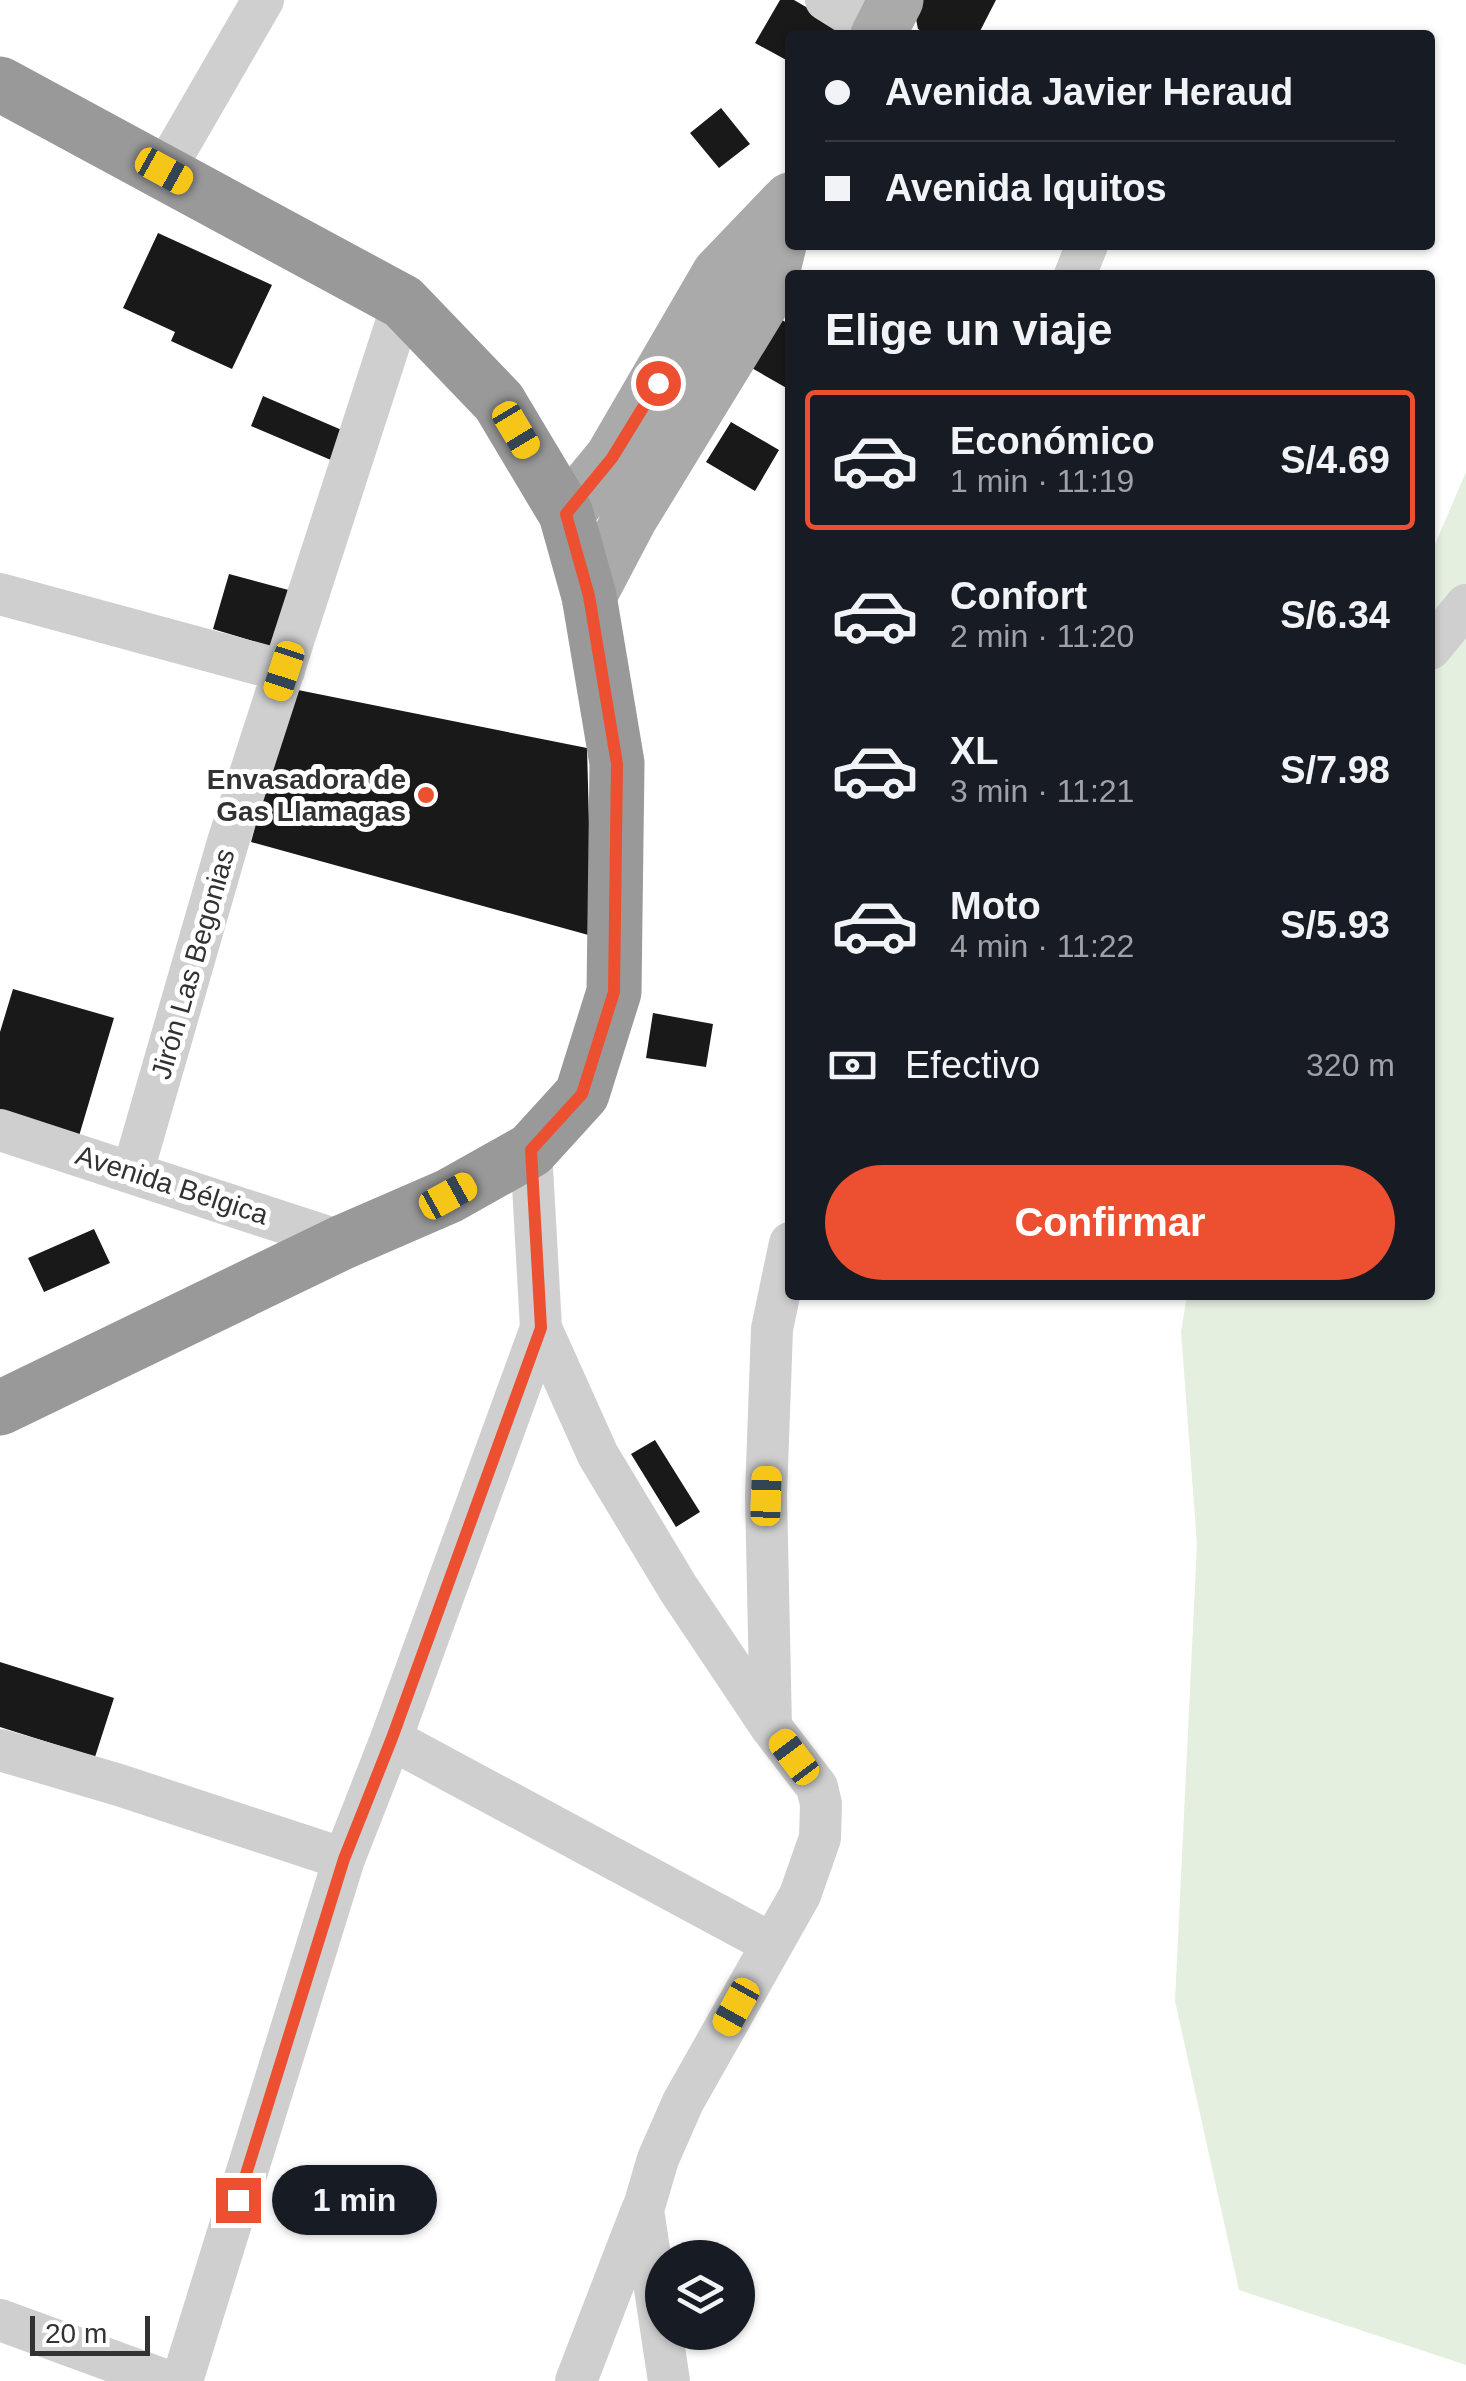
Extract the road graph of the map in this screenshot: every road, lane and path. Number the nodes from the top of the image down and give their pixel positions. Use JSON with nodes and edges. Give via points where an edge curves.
{"nodes":[{"id":1,"x":262,"y":0,"type":"edge"},
{"id":2,"x":826,"y":0,"type":"edge"},
{"id":3,"x":883,"y":26,"type":"edge"},
{"id":4,"x":0,"y":84,"type":"edge"},
{"id":5,"x":164,"y":171,"type":"junction"},
{"id":6,"x":785,"y":206,"type":"edge"},
{"id":7,"x":785,"y":221,"type":"edge"},
{"id":8,"x":403,"y":302,"type":"junction"},
{"id":9,"x":566,"y":514,"type":"junction"},
{"id":10,"x":0,"y":594,"type":"edge"},
{"id":11,"x":589,"y":596,"type":"junction"},
{"id":12,"x":1466,"y":605,"type":"edge"},
{"id":13,"x":1435,"y":643,"type":"edge"},
{"id":14,"x":284,"y":671,"type":"junction"},
{"id":15,"x":0,"y":1130,"type":"edge"},
{"id":16,"x":531,"y":1150,"type":"junction"},
{"id":17,"x":133,"y":1171,"type":"junction"},
{"id":18,"x":343,"y":1242,"type":"junction"},
{"id":19,"x":785,"y":1267,"type":"edge"},
{"id":20,"x":541,"y":1328,"type":"junction"},
{"id":21,"x":0,"y":1408,"type":"edge"},
{"id":22,"x":771,"y":1727,"type":"junction"},
{"id":23,"x":392,"y":1738,"type":"junction"},
{"id":24,"x":0,"y":1750,"type":"edge"},
{"id":25,"x":344,"y":1859,"type":"junction"},
{"id":26,"x":772,"y":1944,"type":"junction"},
{"id":27,"x":642,"y":2210,"type":"junction"},
{"id":28,"x":0,"y":2320,"type":"edge"},
{"id":29,"x":167,"y":2381,"type":"edge"},
{"id":30,"x":182,"y":2381,"type":"edge"},
{"id":31,"x":576,"y":2381,"type":"edge"},
{"id":32,"x":669,"y":2381,"type":"edge"}],
"edges":[{"from":1,"to":5,"type":"street"},
{"from":2,"to":3,"type":"street"},
{"from":4,"to":5,"type":"highway"},
{"from":5,"to":8,"type":"highway"},
{"from":6,"to":9,"type":"main road","via":[[720,274],[612,458]]},
{"from":7,"to":11,"type":"main road","via":[[767,294]]},
{"from":8,"to":9,"type":"highway","via":[[499,402]]},
{"from":8,"to":14,"type":"street","name":"Jirón Las Begonias"},
{"from":9,"to":11,"type":"highway"},
{"from":10,"to":14,"type":"street"},
{"from":11,"to":16,"type":"highway","via":[[617,764],[614,992],[582,1094]]},
{"from":12,"to":13,"type":"street"},
{"from":14,"to":17,"type":"street","name":"Jirón Las Begonias"},
{"from":15,"to":17,"type":"street","name":"Avenida Bélgica"},
{"from":16,"to":18,"type":"highway"},
{"from":16,"to":20,"type":"street"},
{"from":17,"to":18,"type":"street","name":"Avenida Bélgica"},
{"from":18,"to":21,"type":"highway"},
{"from":19,"to":22,"type":"street","via":[[772,1329],[766,1496]]},
{"from":20,"to":22,"type":"street","via":[[598,1455]]},
{"from":20,"to":23,"type":"street"},
{"from":22,"to":26,"type":"street","via":[[817,1786],[820,1804],[820,1838],[800,1895]]},
{"from":23,"to":25,"type":"street"},
{"from":23,"to":26,"type":"street"},
{"from":24,"to":25,"type":"street"},
{"from":25,"to":30,"type":"street"},
{"from":26,"to":27,"type":"street","via":[[683,2102]]},
{"from":27,"to":31,"type":"street"},
{"from":27,"to":32,"type":"street"},
{"from":28,"to":29,"type":"street"}]}
